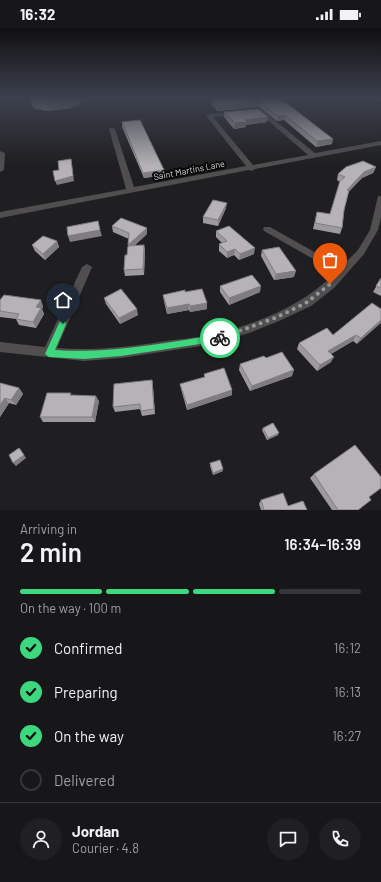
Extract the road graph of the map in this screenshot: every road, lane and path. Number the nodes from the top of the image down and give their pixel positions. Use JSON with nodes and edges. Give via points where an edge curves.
{"nodes":[{"id":1,"x":213,"y":120,"type":"edge"},
{"id":2,"x":272,"y":120,"type":"edge"},
{"id":3,"x":112,"y":129,"type":"dead end"},
{"id":4,"x":381,"y":143,"type":"edge"},
{"id":5,"x":0,"y":153,"type":"edge"},
{"id":6,"x":314,"y":156,"type":"junction"},
{"id":7,"x":252,"y":168,"type":"junction"},
{"id":8,"x":0,"y":170,"type":"edge"},
{"id":9,"x":131,"y":191,"type":"junction"},
{"id":10,"x":381,"y":198,"type":"edge"},
{"id":11,"x":0,"y":215,"type":"edge"},
{"id":12,"x":267,"y":229,"type":"dead end"},
{"id":13,"x":87,"y":268,"type":"dead end"},
{"id":14,"x":343,"y":272,"type":"junction"},
{"id":15,"x":0,"y":347,"type":"edge"},
{"id":16,"x":49,"y":354,"type":"junction"}],
"edges":[{"from":1,"to":7,"type":"street"},
{"from":2,"to":6,"type":"street"},
{"from":3,"to":9,"type":"street"},
{"from":4,"to":6,"type":"street","name":"Saint Martins Lane"},
{"from":5,"to":8,"type":"street"},
{"from":6,"to":7,"type":"street","name":"Saint Martins Lane"},
{"from":7,"to":9,"type":"street","name":"Saint Martins Lane"},
{"from":9,"to":11,"type":"street","name":"Saint Martins Lane"},
{"from":10,"to":14,"type":"street","via":[[374,230],[361,252]]},
{"from":12,"to":14,"type":"street"},
{"from":13,"to":16,"type":"street"},
{"from":14,"to":16,"type":"street","via":[[306,303],[269,321],[214,339],[121,353],[84,356]]},
{"from":15,"to":16,"type":"street"}]}
